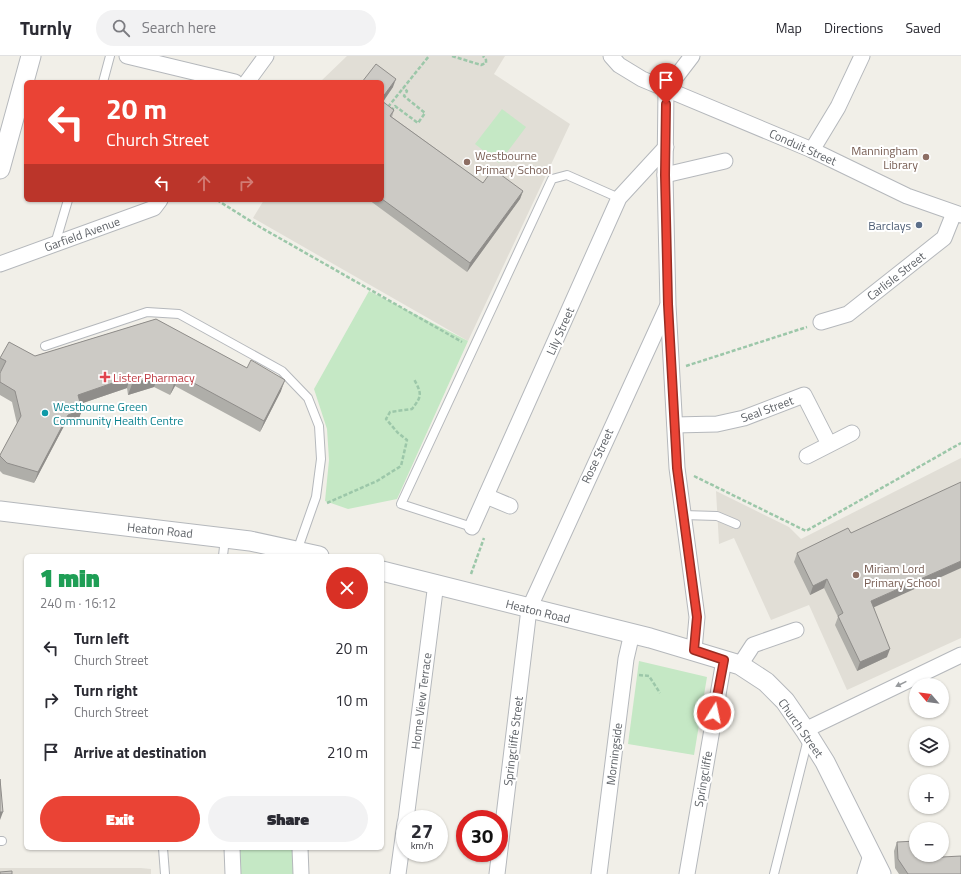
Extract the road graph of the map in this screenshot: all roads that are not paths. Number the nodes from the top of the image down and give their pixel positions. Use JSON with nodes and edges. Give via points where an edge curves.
{"nodes":[{"id":1,"x":31,"y":56,"type":"edge"},
{"id":2,"x":110,"y":56,"type":"edge"},
{"id":3,"x":127,"y":56,"type":"edge"},
{"id":4,"x":266,"y":56,"type":"edge"},
{"id":5,"x":610,"y":56,"type":"edge"},
{"id":6,"x":692,"y":56,"type":"edge"},
{"id":7,"x":862,"y":56,"type":"edge"},
{"id":8,"x":24,"y":80,"type":"edge"},
{"id":9,"x":104,"y":80,"type":"edge"},
{"id":10,"x":227,"y":80,"type":"edge"},
{"id":11,"x":248,"y":80,"type":"edge"},
{"id":12,"x":24,"y":82,"type":"edge"},
{"id":13,"x":666,"y":90,"type":"junction"},
{"id":14,"x":666,"y":147,"type":"junction"},
{"id":15,"x":812,"y":150,"type":"junction"},
{"id":16,"x":725,"y":161,"type":"dead end"},
{"id":17,"x":0,"y":169,"type":"edge"},
{"id":18,"x":665,"y":175,"type":"junction"},
{"id":19,"x":619,"y":198,"type":"junction"},
{"id":20,"x":67,"y":202,"type":"edge"},
{"id":21,"x":158,"y":202,"type":"edge"},
{"id":22,"x":958,"y":214,"type":"edge"},
{"id":23,"x":55,"y":244,"type":"junction"},
{"id":24,"x":0,"y":264,"type":"edge"},
{"id":25,"x":668,"y":304,"type":"junction"},
{"id":26,"x":821,"y":322,"type":"road end"},
{"id":27,"x":45,"y":346,"type":"dead end"},
{"id":28,"x":675,"y":425,"type":"junction"},
{"id":29,"x":852,"y":433,"type":"dead end"},
{"id":30,"x":829,"y":444,"type":"junction"},
{"id":31,"x":807,"y":456,"type":"dead end"},
{"id":32,"x":486,"y":496,"type":"junction"},
{"id":33,"x":510,"y":506,"type":"dead end"},
{"id":34,"x":0,"y":511,"type":"edge"},
{"id":35,"x":683,"y":515,"type":"junction"},
{"id":36,"x":736,"y":524,"type":"dead end"},
{"id":37,"x":472,"y":527,"type":"joint"},
{"id":38,"x":224,"y":547,"type":"edge"},
{"id":39,"x":287,"y":551,"type":"edge"},
{"id":40,"x":306,"y":554,"type":"edge"},
{"id":41,"x":384,"y":571,"type":"edge"},
{"id":42,"x":436,"y":584,"type":"junction"},
{"id":43,"x":529,"y":609,"type":"junction"},
{"id":44,"x":796,"y":630,"type":"dead end"},
{"id":45,"x":632,"y":633,"type":"junction"},
{"id":46,"x":694,"y":650,"type":"junction"},
{"id":47,"x":961,"y":655,"type":"edge"},
{"id":48,"x":732,"y":663,"type":"junction"},
{"id":49,"x":807,"y":733,"type":"junction"},
{"id":50,"x":407,"y":810,"type":"edge"},
{"id":51,"x":163,"y":850,"type":"edge"},
{"id":52,"x":232,"y":850,"type":"edge"},
{"id":53,"x":300,"y":850,"type":"edge"},
{"id":54,"x":871,"y":855,"type":"junction"},
{"id":55,"x":400,"y":862,"type":"edge"},
{"id":56,"x":165,"y":874,"type":"edge"},
{"id":57,"x":233,"y":874,"type":"edge"},
{"id":58,"x":302,"y":874,"type":"edge"},
{"id":59,"x":398,"y":874,"type":"edge"},
{"id":60,"x":497,"y":874,"type":"edge"},
{"id":61,"x":599,"y":874,"type":"edge"},
{"id":62,"x":687,"y":874,"type":"edge"},
{"id":63,"x":774,"y":874,"type":"edge"},
{"id":64,"x":865,"y":874,"type":"edge"},
{"id":65,"x":881,"y":874,"type":"edge"}],
"edges":[{"from":1,"to":8,"type":"street"},
{"from":2,"to":9,"type":"lane"},
{"from":3,"to":10,"type":"street"},
{"from":4,"to":11,"type":"street"},
{"from":5,"to":13,"type":"street","name":"Conduit Street","via":[[619,65],[642,79]]},
{"from":6,"to":13,"type":"street"},
{"from":7,"to":15,"type":"street","via":[[838,107]]},
{"from":12,"to":17,"type":"street"},
{"from":13,"to":14,"type":"street"},
{"from":13,"to":15,"type":"street","name":"Conduit Street"},
{"from":14,"to":18,"type":"street"},
{"from":14,"to":19,"type":"street","name":"Lily Street"},
{"from":15,"to":22,"type":"street","name":"Conduit Street","via":[[907,196]]},
{"from":16,"to":18,"type":"street"},
{"from":18,"to":25,"type":"street"},
{"from":19,"to":32,"type":"street","name":"Lily Street"},
{"from":19,"to":37,"type":"lane","via":[[567,175],[552,179],[401,504]]},
{"from":20,"to":23,"type":"lane"},
{"from":21,"to":23,"type":"street","name":"Garfield Avenue","via":[[154,208]]},
{"from":22,"to":26,"type":"street","name":"Carlisle Street","via":[[944,238],[848,314]]},
{"from":23,"to":24,"type":"street","name":"Garfield Avenue"},
{"from":25,"to":28,"type":"street"},
{"from":25,"to":43,"type":"street","name":"Rose Street"},
{"from":27,"to":39,"type":"lane","via":[[147,312],[179,314],[282,371],[308,398],[319,426],[321,459],[316,498]]},
{"from":28,"to":30,"type":"street","name":"Seal Street","via":[[717,424],[744,418],[804,395]]},
{"from":28,"to":35,"type":"street"},
{"from":29,"to":30,"type":"street"},
{"from":30,"to":31,"type":"street"},
{"from":32,"to":33,"type":"street"},
{"from":32,"to":37,"type":"street","name":"Lily Street"},
{"from":34,"to":38,"type":"street","name":"Heaton Road"},
{"from":35,"to":36,"type":"lane","via":[[717,516]]},
{"from":35,"to":46,"type":"street","via":[[697,617]]},
{"from":38,"to":39,"type":"street","name":"Heaton Road","via":[[250,540]]},
{"from":39,"to":40,"type":"street","name":"Heaton Road"},
{"from":41,"to":42,"type":"street","name":"Heaton Road"},
{"from":42,"to":43,"type":"street","name":"Heaton Road"},
{"from":42,"to":50,"type":"street","name":"Home View Terrace"},
{"from":43,"to":45,"type":"street","name":"Heaton Road"},
{"from":43,"to":60,"type":"street","name":"Springcliffe Street"},
{"from":44,"to":48,"type":"street","via":[[753,645]]},
{"from":45,"to":46,"type":"street","name":"Heaton Road"},
{"from":45,"to":61,"type":"street","name":"Morningside","via":[[624,673]]},
{"from":46,"to":48,"type":"street","name":"Church Street"},
{"from":47,"to":49,"type":"street","one_way":true},
{"from":48,"to":49,"type":"street","name":"Church Street","via":[[766,682],[785,701]]},
{"from":48,"to":62,"type":"street","name":"Springcliffe"},
{"from":49,"to":54,"type":"street","name":"Church Street"},
{"from":49,"to":63,"type":"lane"},
{"from":51,"to":56,"type":"lane"},
{"from":52,"to":57,"type":"street"},
{"from":53,"to":58,"type":"street"},
{"from":54,"to":64,"type":"street"},
{"from":54,"to":65,"type":"street","name":"Church Street"},
{"from":55,"to":59,"type":"street"}]}
